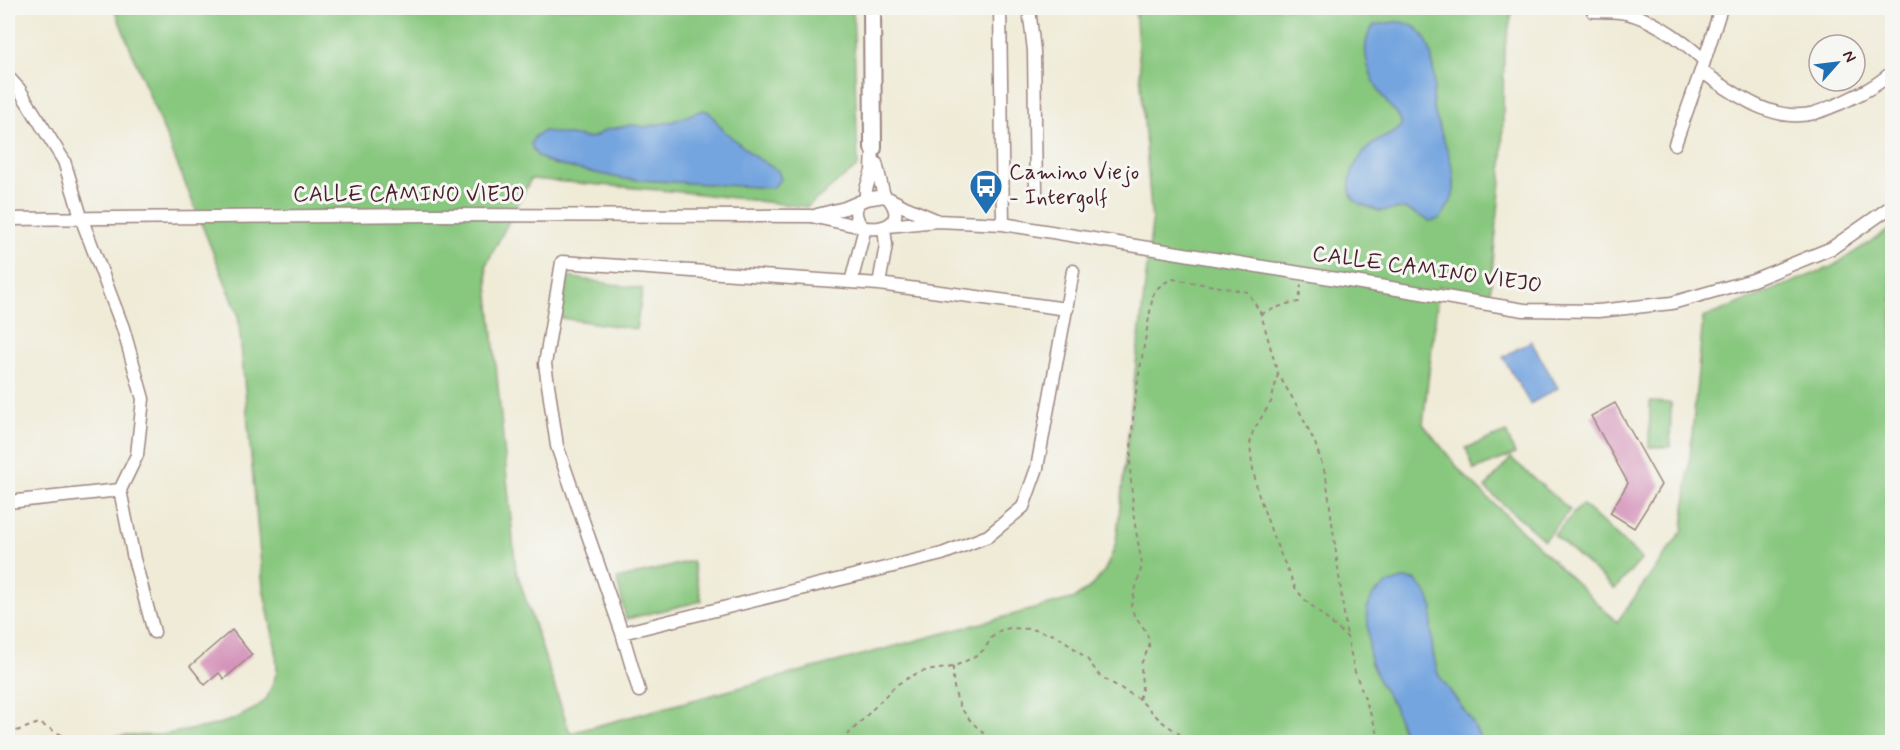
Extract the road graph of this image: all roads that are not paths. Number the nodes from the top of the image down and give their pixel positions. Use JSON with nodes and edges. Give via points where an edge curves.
{"nodes":[{"id":1,"x":872,"y":8,"type":"edge"},
{"id":2,"x":1000,"y":8,"type":"edge"},
{"id":3,"x":1029,"y":8,"type":"edge"},
{"id":4,"x":1721,"y":8,"type":"edge"},
{"id":5,"x":1593,"y":11,"type":"dead end"},
{"id":6,"x":1702,"y":65,"type":"junction"},
{"id":7,"x":1893,"y":72,"type":"edge"},
{"id":8,"x":8,"y":77,"type":"edge"},
{"id":9,"x":1675,"y":144,"type":"dead end"},
{"id":10,"x":873,"y":148,"type":"junction"},
{"id":11,"x":1036,"y":192,"type":"dead end"},
{"id":12,"x":887,"y":198,"type":"junction"},
{"id":13,"x":862,"y":201,"type":"junction"},
{"id":14,"x":1893,"y":206,"type":"edge"},
{"id":15,"x":811,"y":216,"type":"junction"},
{"id":16,"x":8,"y":219,"type":"edge"},
{"id":17,"x":82,"y":220,"type":"junction"},
{"id":18,"x":937,"y":221,"type":"junction"},
{"id":19,"x":1003,"y":224,"type":"junction"},
{"id":20,"x":864,"y":227,"type":"junction"},
{"id":21,"x":886,"y":227,"type":"junction"},
{"id":22,"x":1073,"y":271,"type":"dead end"},
{"id":23,"x":851,"y":282,"type":"junction"},
{"id":24,"x":879,"y":284,"type":"junction"},
{"id":25,"x":1067,"y":309,"type":"junction"},
{"id":26,"x":120,"y":490,"type":"junction"},
{"id":27,"x":8,"y":502,"type":"edge"},
{"id":28,"x":154,"y":632,"type":"dead end"},
{"id":29,"x":622,"y":633,"type":"junction"},
{"id":30,"x":639,"y":691,"type":"dead end"}],
"edges":[{"from":1,"to":10,"type":"street"},
{"from":2,"to":19,"type":"street"},
{"from":3,"to":11,"type":"street","via":[[1034,51]]},
{"from":4,"to":6,"type":"street"},
{"from":5,"to":6,"type":"street","via":[[1626,13],[1668,31]]},
{"from":6,"to":7,"type":"street","via":[[1747,102],[1791,115],[1814,113],[1858,95]]},
{"from":6,"to":9,"type":"street"},
{"from":8,"to":17,"type":"street","via":[[64,161]]},
{"from":10,"to":12,"type":"street"},
{"from":10,"to":13,"type":"street","via":[[872,171]]},
{"from":12,"to":13,"type":"street"},
{"from":12,"to":18,"type":"street","name":"CALLE CAMINO VIEJO"},
{"from":12,"to":21,"type":"street","via":[[894,205],[895,214]]},
{"from":13,"to":15,"type":"street","name":"CALLE CAMINO VIEJO"},
{"from":13,"to":20,"type":"street","via":[[855,209],[857,220]]},
{"from":14,"to":19,"type":"street","name":"CALLE CAMINO VIEJO","via":[[1832,248],[1753,280],[1672,303],[1598,311],[1524,310]]},
{"from":15,"to":17,"type":"street","name":"CALLE CAMINO VIEJO","via":[[428,215]]},
{"from":15,"to":20,"type":"street","name":"CALLE CAMINO VIEJO"},
{"from":16,"to":17,"type":"street","name":"CALLE CAMINO VIEJO"},
{"from":17,"to":26,"type":"street","via":[[123,328],[143,399],[137,455]]},
{"from":18,"to":19,"type":"street","name":"CALLE CAMINO VIEJO"},
{"from":18,"to":21,"type":"street","name":"CALLE CAMINO VIEJO"},
{"from":20,"to":21,"type":"street"},
{"from":20,"to":23,"type":"street"},
{"from":21,"to":24,"type":"street"},
{"from":22,"to":25,"type":"street"},
{"from":23,"to":24,"type":"street"},
{"from":23,"to":29,"type":"street","via":[[562,261],[545,364],[557,446]]},
{"from":24,"to":25,"type":"street"},
{"from":25,"to":29,"type":"street","via":[[1037,468],[1023,507],[988,536],[942,554]]},
{"from":26,"to":27,"type":"street"},
{"from":26,"to":28,"type":"street"},
{"from":29,"to":30,"type":"street"}]}
